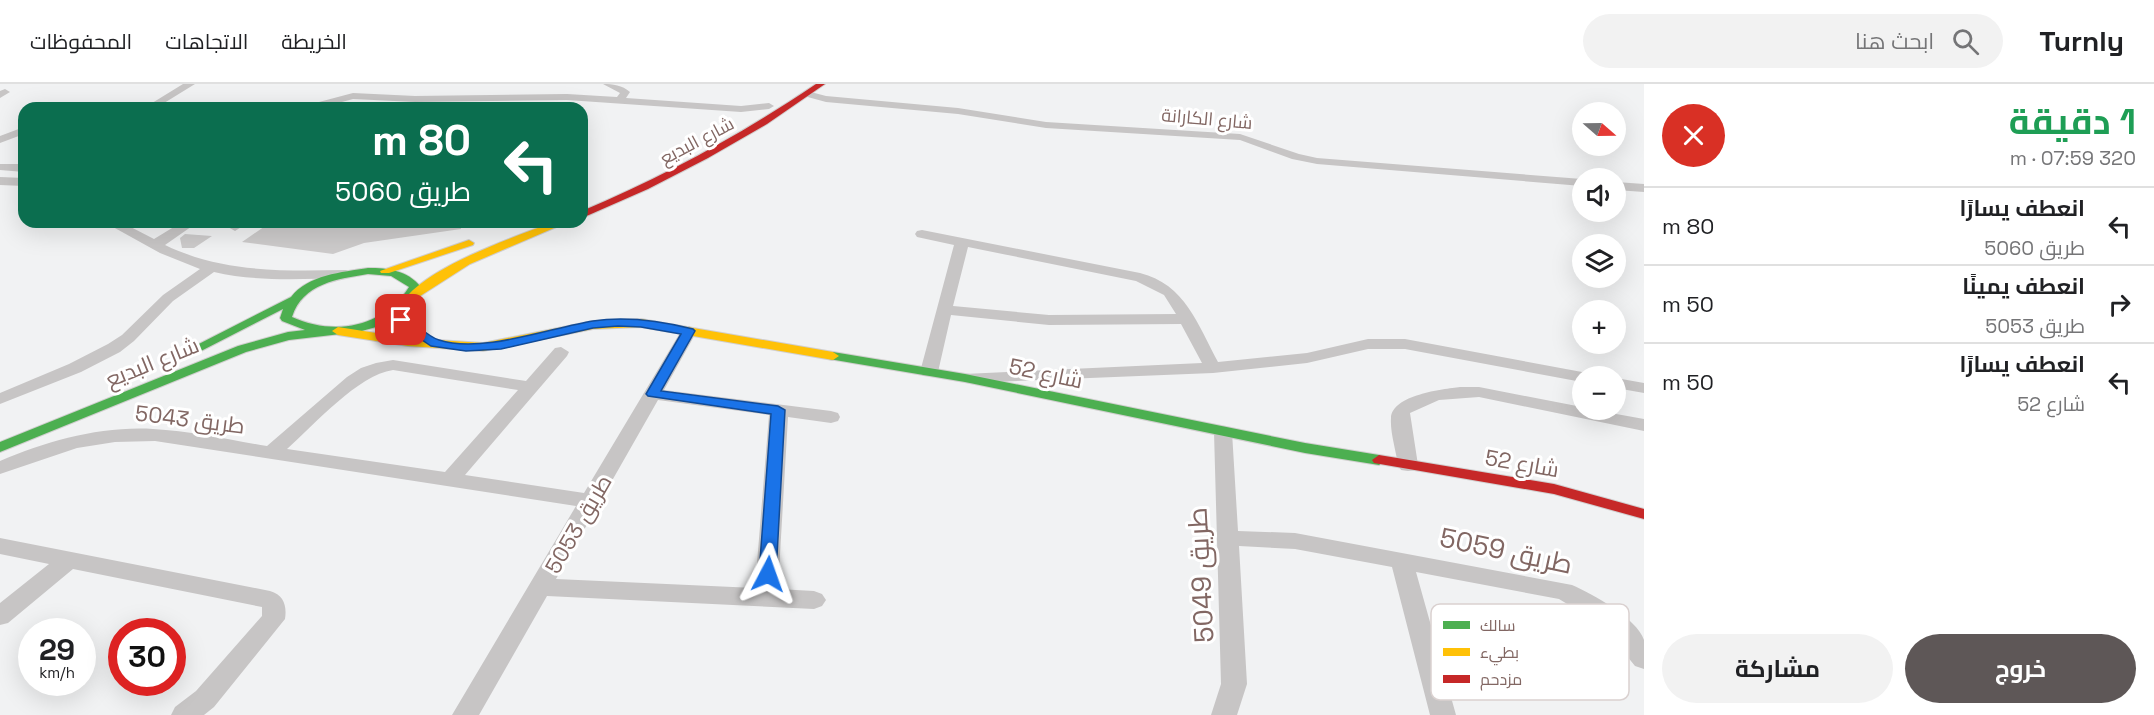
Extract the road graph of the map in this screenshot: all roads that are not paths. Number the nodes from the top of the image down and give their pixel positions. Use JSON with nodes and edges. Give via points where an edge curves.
{"nodes":[{"id":1,"x":190,"y":84,"type":"edge"},
{"id":2,"x":608,"y":84,"type":"edge"},
{"id":3,"x":821,"y":84,"type":"edge"},
{"id":4,"x":369,"y":88,"type":"dead end"},
{"id":5,"x":802,"y":93,"type":"edge"},
{"id":6,"x":353,"y":96,"type":"junction"},
{"id":7,"x":378,"y":98,"type":"junction"},
{"id":8,"x":620,"y":100,"type":"junction"},
{"id":9,"x":159,"y":102,"type":"edge"},
{"id":10,"x":330,"y":102,"type":"edge"},
{"id":11,"x":372,"y":102,"type":"edge"},
{"id":12,"x":746,"y":113,"type":"junction"},
{"id":13,"x":18,"y":133,"type":"edge"},
{"id":14,"x":0,"y":141,"type":"edge"},
{"id":15,"x":18,"y":142,"type":"edge"},
{"id":16,"x":18,"y":160,"type":"edge"},
{"id":17,"x":2,"y":167,"type":"edge"},
{"id":18,"x":18,"y":168,"type":"edge"},
{"id":19,"x":0,"y":181,"type":"edge"},
{"id":20,"x":18,"y":182,"type":"edge"},
{"id":21,"x":1572,"y":182,"type":"edge"},
{"id":22,"x":1626,"y":187,"type":"edge"},
{"id":23,"x":1644,"y":188,"type":"edge"},
{"id":24,"x":588,"y":199,"type":"edge"},
{"id":25,"x":588,"y":213,"type":"edge"},
{"id":26,"x":122,"y":228,"type":"edge"},
{"id":27,"x":182,"y":228,"type":"edge"},
{"id":28,"x":511,"y":228,"type":"edge"},
{"id":29,"x":548,"y":228,"type":"edge"},
{"id":30,"x":922,"y":234,"type":"dead end"},
{"id":31,"x":962,"y":242,"type":"junction"},
{"id":32,"x":155,"y":245,"type":"junction"},
{"id":33,"x":212,"y":267,"type":"junction"},
{"id":34,"x":385,"y":272,"type":"junction"},
{"id":35,"x":351,"y":273,"type":"junction"},
{"id":36,"x":260,"y":274,"type":"junction"},
{"id":37,"x":414,"y":296,"type":"junction"},
{"id":38,"x":294,"y":298,"type":"junction"},
{"id":39,"x":943,"y":310,"type":"junction"},
{"id":40,"x":395,"y":313,"type":"junction"},
{"id":41,"x":1185,"y":319,"type":"junction"},
{"id":42,"x":331,"y":331,"type":"junction"},
{"id":43,"x":689,"y":331,"type":"junction"},
{"id":44,"x":435,"y":344,"type":"junction"},
{"id":45,"x":188,"y":351,"type":"dead end"},
{"id":46,"x":561,"y":352,"type":"dead end"},
{"id":47,"x":1213,"y":368,"type":"junction"},
{"id":48,"x":929,"y":372,"type":"junction"},
{"id":49,"x":1572,"y":375,"type":"edge"},
{"id":50,"x":965,"y":378,"type":"junction"},
{"id":51,"x":1626,"y":385,"type":"edge"},
{"id":52,"x":531,"y":387,"type":"junction"},
{"id":53,"x":1644,"y":388,"type":"edge"},
{"id":54,"x":652,"y":394,"type":"junction"},
{"id":55,"x":0,"y":399,"type":"edge"},
{"id":56,"x":778,"y":410,"type":"junction"},
{"id":57,"x":831,"y":417,"type":"dead end"},
{"id":58,"x":1644,"y":424,"type":"edge"},
{"id":59,"x":1223,"y":432,"type":"junction"},
{"id":60,"x":0,"y":447,"type":"edge"},
{"id":61,"x":271,"y":453,"type":"junction"},
{"id":62,"x":1408,"y":465,"type":"junction"},
{"id":63,"x":0,"y":468,"type":"edge"},
{"id":64,"x":450,"y":480,"type":"junction"},
{"id":65,"x":590,"y":501,"type":"junction"},
{"id":66,"x":1644,"y":514,"type":"edge"},
{"id":67,"x":1228,"y":538,"type":"junction"},
{"id":68,"x":0,"y":546,"type":"edge"},
{"id":69,"x":1401,"y":560,"type":"junction"},
{"id":70,"x":68,"y":561,"type":"junction"},
{"id":71,"x":542,"y":587,"type":"junction"},
{"id":72,"x":766,"y":598,"type":"junction"},
{"id":73,"x":814,"y":600,"type":"dead end"},
{"id":74,"x":1592,"y":604,"type":"edge"},
{"id":75,"x":0,"y":616,"type":"edge"},
{"id":76,"x":1629,"y":638,"type":"edge"},
{"id":77,"x":1644,"y":659,"type":"edge"},
{"id":78,"x":1431,"y":671,"type":"edge"},
{"id":79,"x":1439,"y":700,"type":"edge"},
{"id":80,"x":184,"y":715,"type":"edge"},
{"id":81,"x":465,"y":715,"type":"edge"},
{"id":82,"x":1224,"y":715,"type":"edge"},
{"id":83,"x":1443,"y":715,"type":"edge"}],
"edges":[{"from":1,"to":9,"type":"street"},
{"from":2,"to":8,"type":"street","via":[[625,92]]},
{"from":3,"to":5,"type":"main road","name":"شارع البديع"},
{"from":4,"to":6,"type":"street"},
{"from":5,"to":12,"type":"main road","name":"شارع البديع"},
{"from":5,"to":21,"type":"street","name":"شارع الكارانة","via":[[1046,125],[1240,137],[1310,160]]},
{"from":5,"to":25,"type":"main road","name":"شارع البديع","via":[[751,133],[711,156]]},
{"from":6,"to":7,"type":"street"},
{"from":6,"to":10,"type":"street"},
{"from":7,"to":8,"type":"street"},
{"from":7,"to":11,"type":"street"},
{"from":8,"to":12,"type":"street"},
{"from":12,"to":24,"type":"main road","name":"شارع البديع","via":[[704,146]]},
{"from":13,"to":14,"type":"street"},
{"from":14,"to":15,"type":"street"},
{"from":16,"to":17,"type":"street"},
{"from":17,"to":18,"type":"street"},
{"from":19,"to":20,"type":"street"},
{"from":22,"to":23,"type":"street"},
{"from":26,"to":32,"type":"street"},
{"from":27,"to":32,"type":"street"},
{"from":28,"to":34,"type":"main road"},
{"from":29,"to":37,"type":"main road","via":[[463,263]]},
{"from":30,"to":31,"type":"street"},
{"from":31,"to":39,"type":"street"},
{"from":31,"to":41,"type":"street","via":[[1140,277],[1169,292]]},
{"from":32,"to":33,"type":"street"},
{"from":33,"to":36,"type":"street"},
{"from":33,"to":55,"type":"street","via":[[168,298],[114,348]]},
{"from":34,"to":35,"type":"main road","name":"شارع البديع"},
{"from":34,"to":37,"type":"main road","via":[[410,280],[415,287]]},
{"from":35,"to":36,"type":"street"},
{"from":35,"to":38,"type":"main road","name":"شارع البديع"},
{"from":36,"to":38,"type":"street","via":[[275,280]]},
{"from":37,"to":40,"type":"main road"},
{"from":38,"to":42,"type":"main road","name":"شارع 52","via":[[285,309],[286,318],[293,325]]},
{"from":38,"to":45,"type":"main road","name":"شارع البديع"},
{"from":39,"to":41,"type":"street","via":[[1049,320]]},
{"from":39,"to":48,"type":"street"},
{"from":40,"to":42,"type":"main road","via":[[369,324]]},
{"from":40,"to":44,"type":"main road","name":"شارع 52"},
{"from":41,"to":47,"type":"street"},
{"from":42,"to":44,"type":"main road","name":"شارع 52"},
{"from":42,"to":60,"type":"main road","name":"شارع البديع","via":[[288,336],[242,349]]},
{"from":43,"to":44,"type":"main road","name":"شارع 52","via":[[618,322],[501,345]]},
{"from":43,"to":48,"type":"main road","name":"شارع 52"},
{"from":43,"to":54,"type":"street","name":"طريق 5053"},
{"from":46,"to":52,"type":"street"},
{"from":47,"to":49,"type":"street","via":[[1307,358],[1385,343]]},
{"from":47,"to":50,"type":"street"},
{"from":48,"to":50,"type":"main road","name":"شارع 52"},
{"from":50,"to":59,"type":"main road","name":"شارع 52"},
{"from":51,"to":53,"type":"street"},
{"from":52,"to":61,"type":"street","name":"طريق 5043","via":[[393,365],[378,367],[353,381]]},
{"from":52,"to":64,"type":"street"},
{"from":54,"to":56,"type":"street"},
{"from":54,"to":65,"type":"street","name":"طريق 5053"},
{"from":56,"to":57,"type":"street"},
{"from":56,"to":72,"type":"street"},
{"from":58,"to":62,"type":"street","via":[[1458,391],[1402,411]]},
{"from":59,"to":62,"type":"main road","name":"شارع 52"},
{"from":59,"to":67,"type":"street","name":"طريق 5049"},
{"from":61,"to":63,"type":"street","name":"طريق 5043","via":[[133,434],[78,441]]},
{"from":61,"to":64,"type":"street","name":"طريق 5043"},
{"from":62,"to":66,"type":"main road","name":"شارع 52","via":[[1554,489]]},
{"from":64,"to":65,"type":"street","name":"طريق 5043"},
{"from":65,"to":71,"type":"street","name":"طريق 5053"},
{"from":67,"to":69,"type":"street","name":"طريق 5059","via":[[1295,541]]},
{"from":67,"to":82,"type":"street","name":"طريق 5049","via":[[1233,684]]},
{"from":68,"to":70,"type":"street"},
{"from":69,"to":74,"type":"street","name":"طريق 5059","via":[[1564,591]]},
{"from":69,"to":78,"type":"street"},
{"from":70,"to":75,"type":"street"},
{"from":70,"to":80,"type":"street","via":[[270,600],[275,608],[273,619],[205,699]]},
{"from":71,"to":72,"type":"street"},
{"from":71,"to":81,"type":"street","name":"طريق 5053"},
{"from":72,"to":73,"type":"street"},
{"from":76,"to":77,"type":"street","name":"طريق 5059"},
{"from":79,"to":83,"type":"street"}]}
